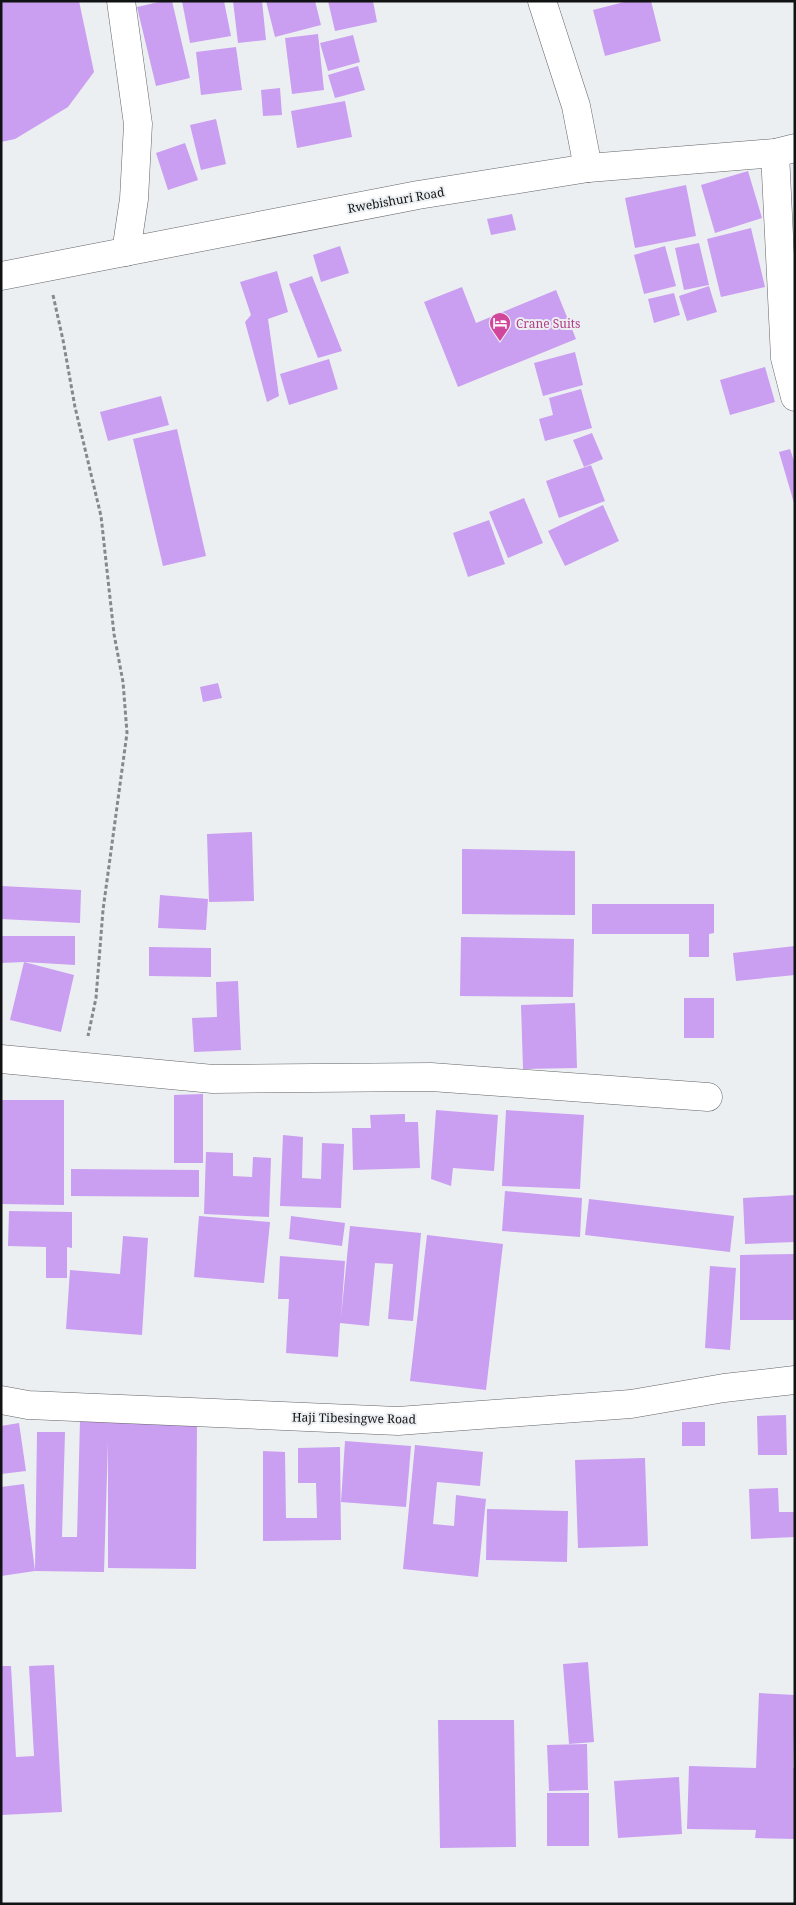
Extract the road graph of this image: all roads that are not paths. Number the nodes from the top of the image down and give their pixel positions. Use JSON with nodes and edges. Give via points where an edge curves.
{"nodes":[{"id":1,"x":121,"y":1,"type":"edge"},
{"id":2,"x":542,"y":1,"type":"edge"},
{"id":3,"x":785,"y":151,"type":"edge"},
{"id":4,"x":588,"y":168,"type":"junction"},
{"id":5,"x":126,"y":252,"type":"junction"},
{"id":6,"x":1,"y":276,"type":"edge"},
{"id":7,"x":795,"y":396,"type":"edge"},
{"id":8,"x":1,"y":1059,"type":"edge"},
{"id":9,"x":708,"y":1097,"type":"dead end"},
{"id":10,"x":795,"y":1380,"type":"edge"},
{"id":11,"x":1,"y":1400,"type":"edge"}],
"edges":[{"from":1,"to":5,"type":"street","via":[[138,124],[134,199]]},
{"from":2,"to":4,"type":"street","via":[[576,106]]},
{"from":3,"to":4,"type":"street","name":"Rwebishuri Road"},
{"from":3,"to":7,"type":"street","via":[[785,358]]},
{"from":4,"to":5,"type":"street","name":"Rwebishuri Road","via":[[418,195]]},
{"from":5,"to":6,"type":"street","name":"Rwebishuri Road"},
{"from":8,"to":9,"type":"street","via":[[213,1078],[431,1077]]},
{"from":10,"to":11,"type":"street","name":"Haji Tibesingwe Road","via":[[631,1404],[398,1421],[28,1405]]}]}
